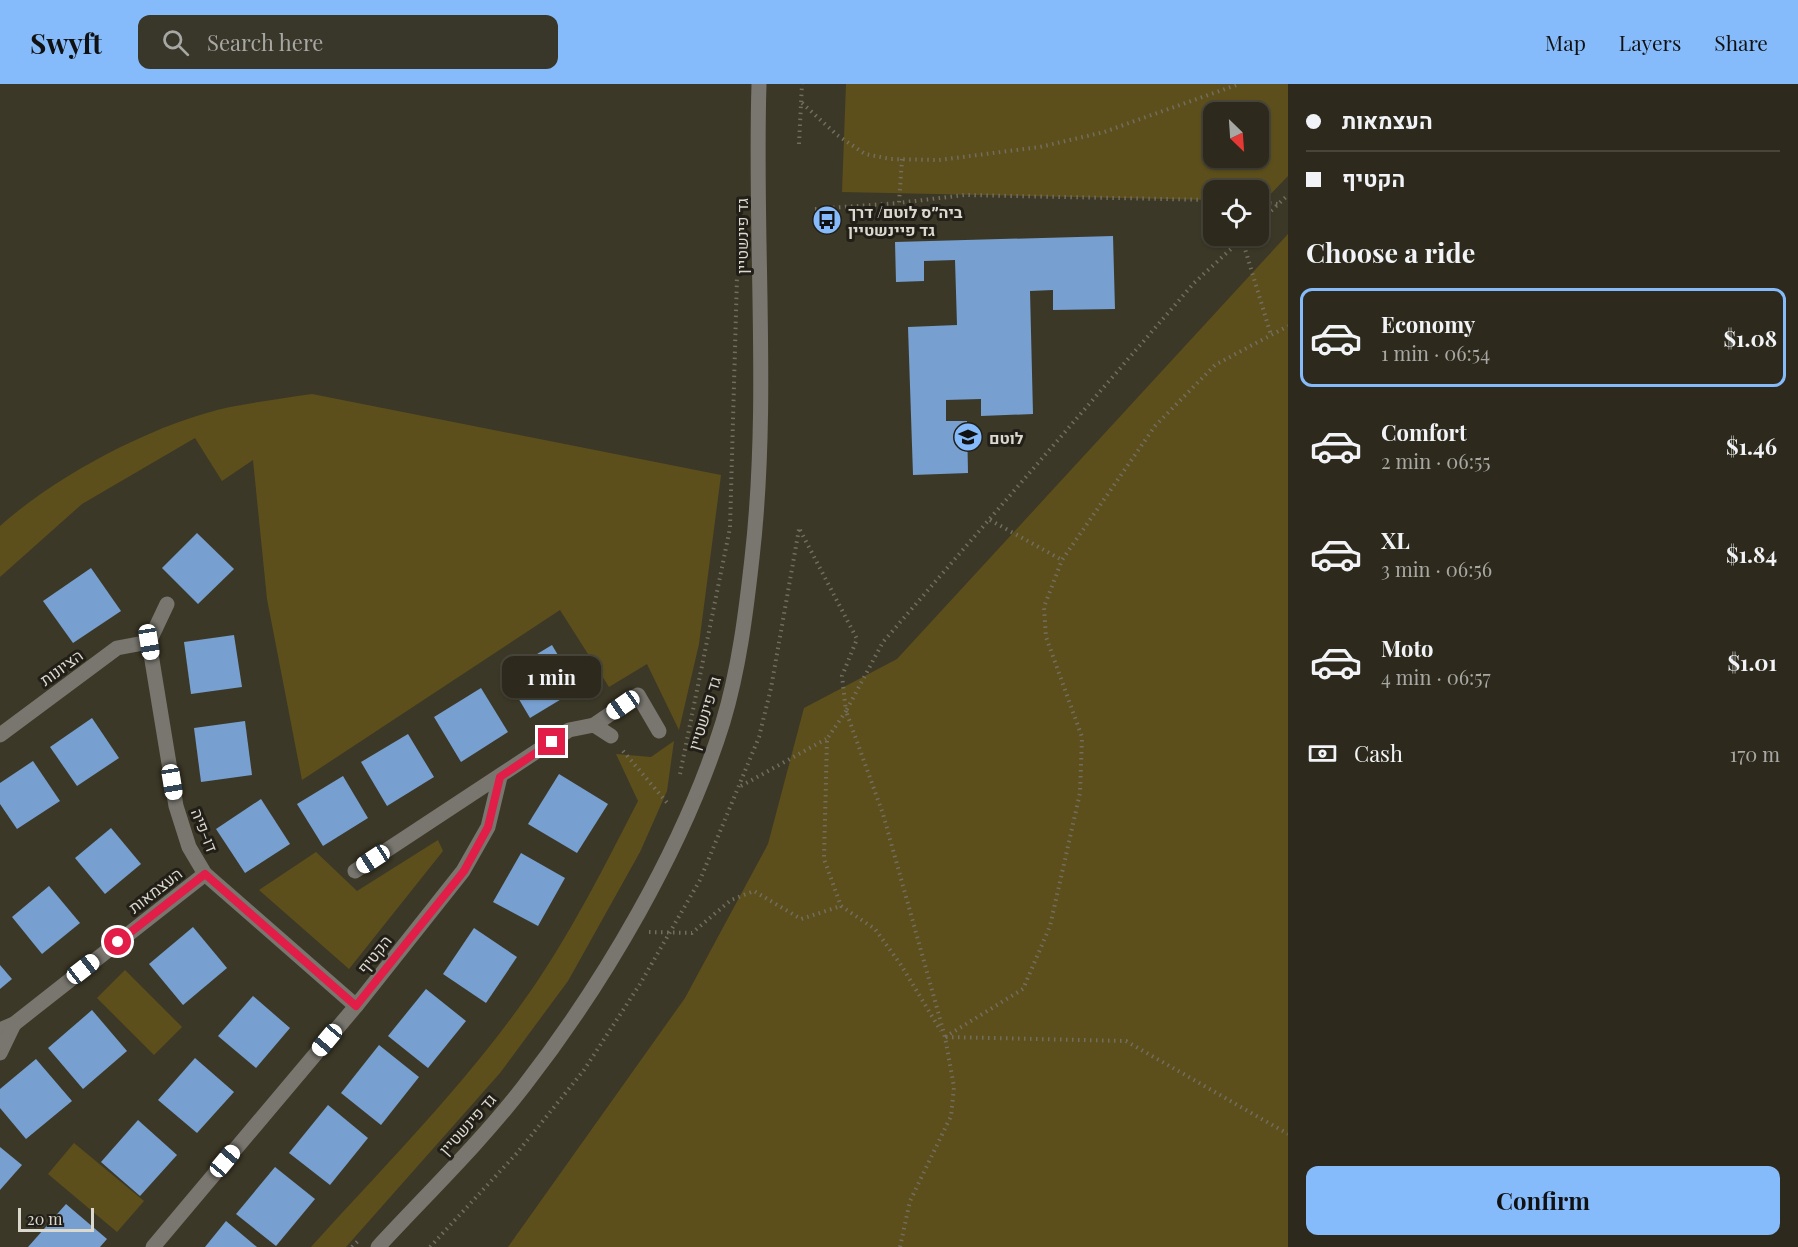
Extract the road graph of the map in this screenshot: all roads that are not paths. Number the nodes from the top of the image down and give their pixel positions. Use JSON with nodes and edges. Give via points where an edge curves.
{"nodes":[{"id":1,"x":759,"y":84,"type":"edge"},
{"id":2,"x":167,"y":604,"type":"dead end"},
{"id":3,"x":149,"y":642,"type":"junction"},
{"id":4,"x":594,"y":724,"type":"junction"},
{"id":5,"x":659,"y":731,"type":"dead end"},
{"id":6,"x":0,"y":735,"type":"edge"},
{"id":7,"x":610,"y":736,"type":"road end"},
{"id":8,"x":500,"y":777,"type":"junction"},
{"id":9,"x":355,"y":871,"type":"dead end"},
{"id":10,"x":205,"y":874,"type":"junction"},
{"id":11,"x":356,"y":1006,"type":"junction"},
{"id":12,"x":7,"y":1027,"type":"edge"},
{"id":13,"x":0,"y":1053,"type":"edge"},
{"id":14,"x":153,"y":1247,"type":"edge"},
{"id":15,"x":378,"y":1247,"type":"edge"}],
"edges":[{"from":1,"to":15,"type":"street","name":"גד פינשטיין","via":[[756,509],[741,634],[722,723],[669,851],[582,1006],[523,1088]]},
{"from":2,"to":3,"type":"street"},
{"from":3,"to":6,"type":"street","name":"הציונות","via":[[117,648]]},
{"from":3,"to":10,"type":"street","name":"דו-פיה","via":[[176,806],[189,847]]},
{"from":4,"to":5,"type":"street","via":[[638,694]]},
{"from":4,"to":7,"type":"street"},
{"from":4,"to":8,"type":"street","via":[[569,730]]},
{"from":8,"to":9,"type":"street"},
{"from":8,"to":11,"type":"street","name":"הקטיף","via":[[488,827],[464,871]]},
{"from":10,"to":11,"type":"street","name":"דו-פיה"},
{"from":10,"to":12,"type":"street","name":"העצמאות"},
{"from":11,"to":14,"type":"street","name":"הקטיף"},
{"from":12,"to":13,"type":"street","name":"העצמאות"}]}
